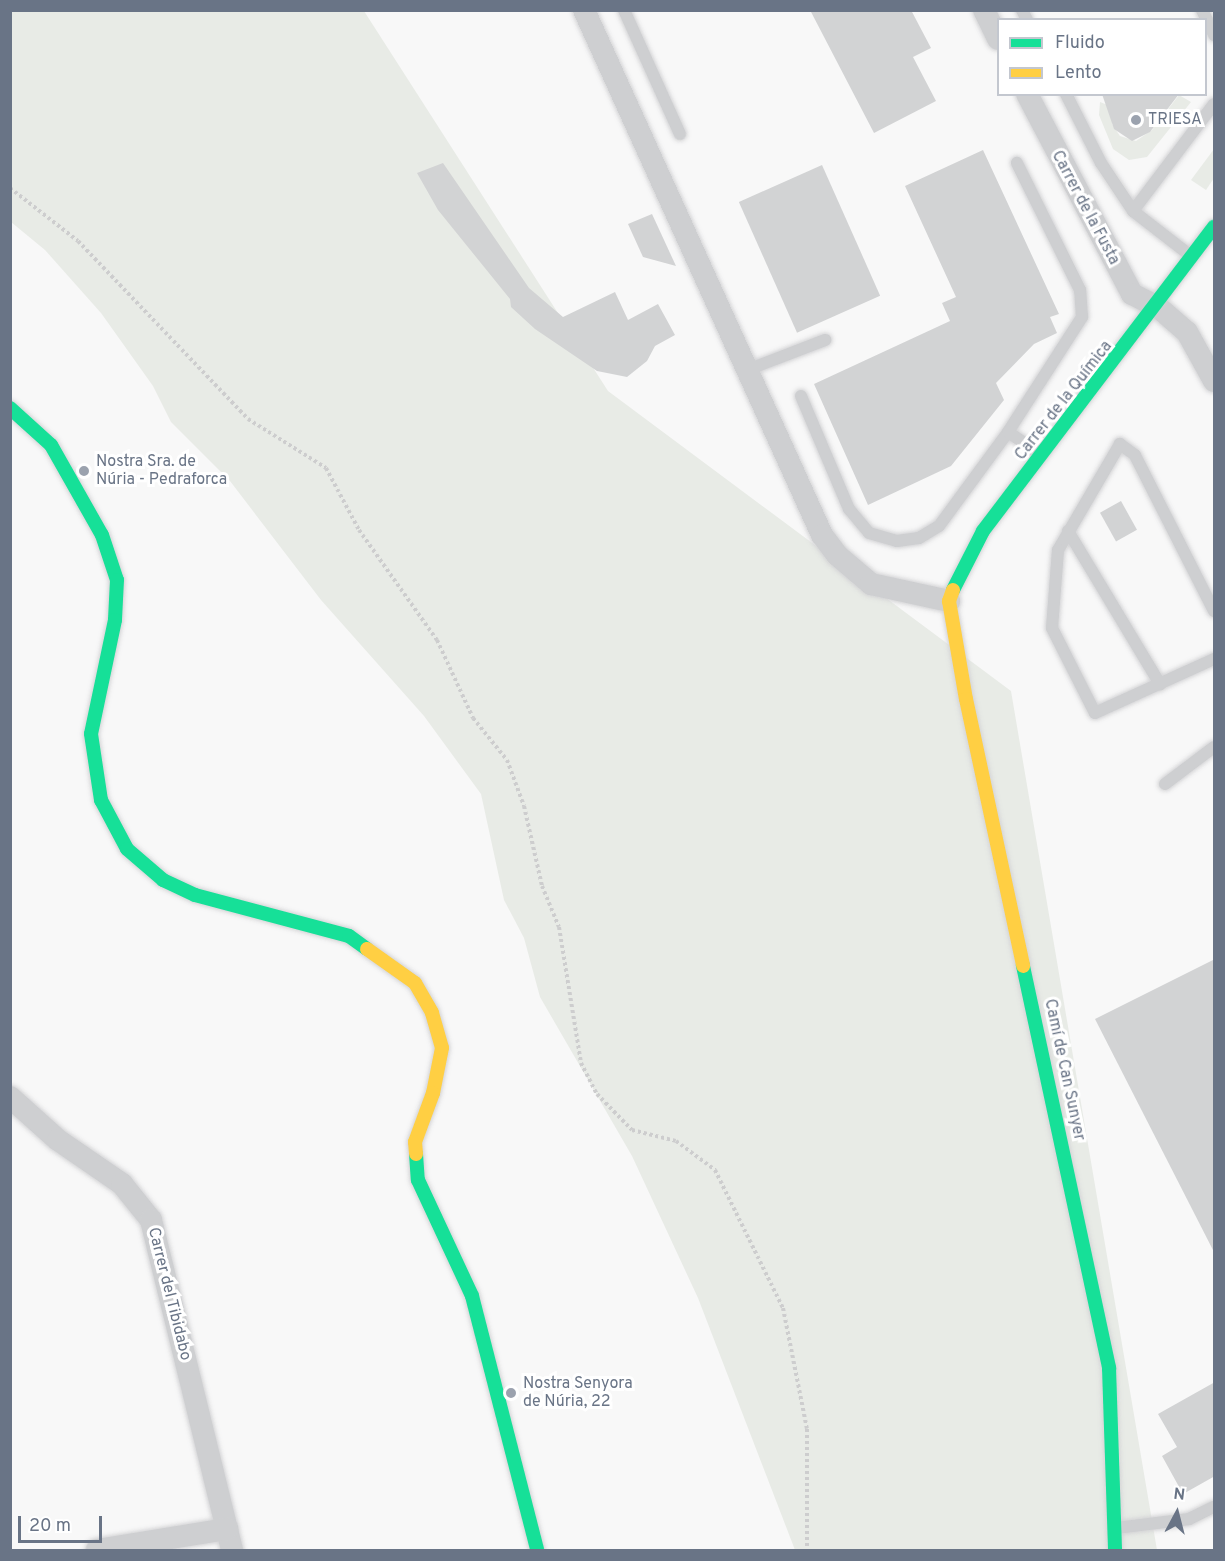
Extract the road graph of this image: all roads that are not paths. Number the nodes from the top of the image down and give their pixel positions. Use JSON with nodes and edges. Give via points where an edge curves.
{"nodes":[{"id":1,"x":624,"y":10,"type":"edge"},
{"id":2,"x":984,"y":10,"type":"edge"},
{"id":3,"x":584,"y":11,"type":"edge"},
{"id":4,"x":1207,"y":20,"type":"edge"},
{"id":5,"x":997,"y":35,"type":"edge"},
{"id":6,"x":1215,"y":35,"type":"edge"},
{"id":7,"x":1028,"y":96,"type":"edge"},
{"id":8,"x":1066,"y":96,"type":"edge"},
{"id":9,"x":1215,"y":104,"type":"edge"},
{"id":10,"x":680,"y":134,"type":"dead end"},
{"id":11,"x":1017,"y":163,"type":"dead end"},
{"id":12,"x":1133,"y":211,"type":"junction"},
{"id":13,"x":1215,"y":227,"type":"edge"},
{"id":14,"x":1192,"y":257,"type":"junction"},
{"id":15,"x":1158,"y":307,"type":"junction"},
{"id":16,"x":825,"y":340,"type":"dead end"},
{"id":17,"x":747,"y":370,"type":"junction"},
{"id":18,"x":1215,"y":381,"type":"edge"},
{"id":19,"x":801,"y":396,"type":"dead end"},
{"id":20,"x":10,"y":408,"type":"edge"},
{"id":21,"x":1008,"y":432,"type":"junction"},
{"id":22,"x":1042,"y":455,"type":"junction"},
{"id":23,"x":1068,"y":531,"type":"junction"},
{"id":24,"x":950,"y":601,"type":"junction"},
{"id":25,"x":1215,"y":611,"type":"edge"},
{"id":26,"x":1215,"y":659,"type":"edge"},
{"id":27,"x":1160,"y":684,"type":"junction"},
{"id":28,"x":1215,"y":747,"type":"edge"},
{"id":29,"x":1165,"y":784,"type":"dead end"},
{"id":30,"x":10,"y":1097,"type":"edge"},
{"id":31,"x":1215,"y":1507,"type":"edge"},
{"id":32,"x":1114,"y":1528,"type":"junction"},
{"id":33,"x":229,"y":1540,"type":"edge"},
{"id":34,"x":97,"y":1551,"type":"edge"},
{"id":35,"x":537,"y":1551,"type":"edge"},
{"id":36,"x":1115,"y":1551,"type":"edge"}],
"edges":[{"from":1,"to":10,"type":"lane"},
{"from":2,"to":5,"type":"street"},
{"from":3,"to":17,"type":"street"},
{"from":4,"to":6,"type":"lane"},
{"from":7,"to":15,"type":"street","name":"Carrer de la Fusta","via":[[1132,294]]},
{"from":8,"to":12,"type":"lane","via":[[1101,162]]},
{"from":9,"to":12,"type":"lane"},
{"from":11,"to":21,"type":"lane","via":[[1080,290],[1082,317]]},
{"from":12,"to":14,"type":"lane"},
{"from":13,"to":14,"type":"street","name":"Carrer de la Química"},
{"from":14,"to":15,"type":"street","name":"Carrer de la Química"},
{"from":15,"to":18,"type":"street","name":"Carrer de la Fusta","via":[[1187,332]]},
{"from":15,"to":22,"type":"street","name":"Carrer de la Química"},
{"from":16,"to":17,"type":"lane"},
{"from":17,"to":24,"type":"street","via":[[822,535],[837,555],[871,584]]},
{"from":19,"to":21,"type":"lane","via":[[849,509],[869,533],[897,541],[919,538],[939,526]]},
{"from":20,"to":35,"type":"street","via":[[51,445],[102,536],[117,580],[115,620],[91,734],[101,800],[127,849],[163,880],[195,895],[349,936],[415,983],[432,1013],[442,1048],[433,1093],[415,1142],[418,1180],[472,1296]]},
{"from":21,"to":22,"type":"lane"},
{"from":22,"to":24,"type":"street","name":"Carrer de la Química","via":[[983,531],[960,570]]},
{"from":23,"to":25,"type":"lane","via":[[1120,444],[1135,455]]},
{"from":23,"to":27,"type":"lane"},
{"from":23,"to":27,"type":"lane","via":[[1058,550],[1053,628],[1095,713]]},
{"from":24,"to":32,"type":"street","name":"Camí de Can Sunyer","via":[[966,699],[1109,1368]]},
{"from":26,"to":27,"type":"lane"},
{"from":28,"to":29,"type":"lane"},
{"from":30,"to":33,"type":"street","name":"Carrer del Tibidabo","via":[[58,1140],[122,1184],[151,1220]]},
{"from":31,"to":32,"type":"lane","via":[[1189,1519]]},
{"from":32,"to":36,"type":"street","name":"Camí de Can Sunyer"},
{"from":33,"to":34,"type":"street"}]}
